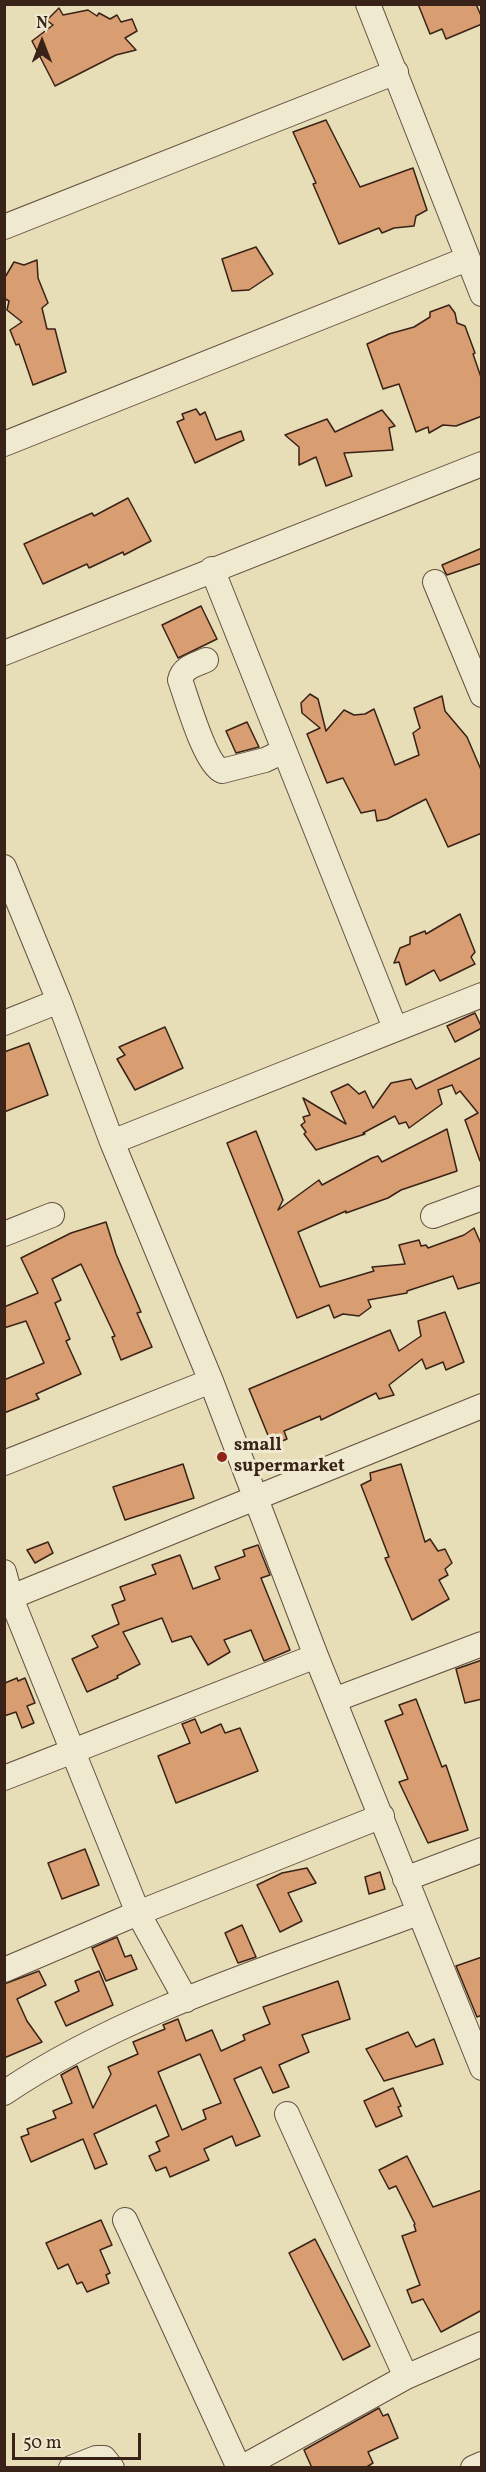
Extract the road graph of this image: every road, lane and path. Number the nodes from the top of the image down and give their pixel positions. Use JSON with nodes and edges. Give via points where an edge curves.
{"nodes":[{"id":1,"x":368,"y":4,"type":"edge"},
{"id":2,"x":396,"y":72,"type":"junction"},
{"id":3,"x":4,"y":227,"type":"edge"},
{"id":4,"x":467,"y":259,"type":"junction"},
{"id":5,"x":482,"y":294,"type":"edge"},
{"id":6,"x":4,"y":444,"type":"edge"},
{"id":7,"x":482,"y":464,"type":"edge"},
{"id":8,"x":212,"y":569,"type":"junction"},
{"id":9,"x":435,"y":582,"type":"dead end"},
{"id":10,"x":4,"y":653,"type":"edge"},
{"id":11,"x":206,"y":660,"type":"dead end"},
{"id":12,"x":482,"y":694,"type":"edge"},
{"id":13,"x":284,"y":751,"type":"junction"},
{"id":14,"x":4,"y":867,"type":"edge"},
{"id":15,"x":481,"y":995,"type":"edge"},
{"id":16,"x":59,"y":1001,"type":"junction"},
{"id":17,"x":4,"y":1023,"type":"edge"},
{"id":18,"x":395,"y":1028,"type":"junction"},
{"id":19,"x":112,"y":1142,"type":"junction"},
{"id":20,"x":482,"y":1198,"type":"edge"},
{"id":21,"x":52,"y":1215,"type":"dead end"},
{"id":22,"x":433,"y":1216,"type":"dead end"},
{"id":23,"x":4,"y":1234,"type":"edge"},
{"id":24,"x":211,"y":1381,"type":"junction"},
{"id":25,"x":482,"y":1406,"type":"edge"},
{"id":26,"x":4,"y":1463,"type":"edge"},
{"id":27,"x":257,"y":1499,"type":"junction"},
{"id":28,"x":4,"y":1572,"type":"edge"},
{"id":29,"x":8,"y":1599,"type":"edge"},
{"id":30,"x":482,"y":1644,"type":"edge"},
{"id":31,"x":316,"y":1656,"type":"junction"},
{"id":32,"x":334,"y":1700,"type":"junction"},
{"id":33,"x":73,"y":1751,"type":"junction"},
{"id":34,"x":4,"y":1778,"type":"edge"},
{"id":35,"x":382,"y":1816,"type":"junction"},
{"id":36,"x":482,"y":1850,"type":"edge"},
{"id":37,"x":405,"y":1879,"type":"junction"},
{"id":38,"x":418,"y":1912,"type":"junction"},
{"id":39,"x":138,"y":1913,"type":"junction"},
{"id":40,"x":4,"y":1970,"type":"edge"},
{"id":41,"x":186,"y":2000,"type":"junction"},
{"id":42,"x":482,"y":2068,"type":"edge"},
{"id":43,"x":4,"y":2093,"type":"edge"},
{"id":44,"x":287,"y":2114,"type":"dead end"},
{"id":45,"x":125,"y":2220,"type":"dead end"},
{"id":46,"x":482,"y":2344,"type":"edge"},
{"id":47,"x":406,"y":2377,"type":"junction"},
{"id":48,"x":482,"y":2463,"type":"edge"},
{"id":49,"x":71,"y":2468,"type":"edge"},
{"id":50,"x":112,"y":2468,"type":"edge"},
{"id":51,"x":240,"y":2468,"type":"edge"},
{"id":52,"x":473,"y":2468,"type":"edge"}],
"edges":[{"from":1,"to":2,"type":"street"},
{"from":2,"to":3,"type":"street"},
{"from":2,"to":4,"type":"street"},
{"from":4,"to":5,"type":"street"},
{"from":4,"to":6,"type":"street"},
{"from":7,"to":8,"type":"street"},
{"from":8,"to":10,"type":"street"},
{"from":8,"to":13,"type":"street"},
{"from":9,"to":12,"type":"street"},
{"from":11,"to":13,"type":"street","via":[[188,667],[180,680],[217,769],[265,760]]},
{"from":13,"to":18,"type":"street"},
{"from":14,"to":16,"type":"street"},
{"from":15,"to":18,"type":"street"},
{"from":16,"to":17,"type":"street"},
{"from":16,"to":19,"type":"street"},
{"from":18,"to":19,"type":"street"},
{"from":19,"to":24,"type":"street"},
{"from":20,"to":22,"type":"street"},
{"from":21,"to":23,"type":"street"},
{"from":24,"to":26,"type":"street"},
{"from":24,"to":27,"type":"street"},
{"from":25,"to":27,"type":"street"},
{"from":27,"to":29,"type":"street"},
{"from":27,"to":31,"type":"street"},
{"from":28,"to":29,"type":"street"},
{"from":29,"to":33,"type":"street"},
{"from":30,"to":32,"type":"street"},
{"from":31,"to":32,"type":"street"},
{"from":31,"to":33,"type":"street"},
{"from":32,"to":35,"type":"street"},
{"from":33,"to":34,"type":"street"},
{"from":33,"to":39,"type":"street"},
{"from":35,"to":37,"type":"street"},
{"from":35,"to":39,"type":"street"},
{"from":36,"to":37,"type":"street"},
{"from":37,"to":38,"type":"street"},
{"from":38,"to":41,"type":"street"},
{"from":38,"to":42,"type":"street"},
{"from":39,"to":40,"type":"street"},
{"from":39,"to":41,"type":"street"},
{"from":41,"to":43,"type":"street","via":[[66,2054]]},
{"from":44,"to":47,"type":"street"},
{"from":45,"to":51,"type":"street"},
{"from":46,"to":47,"type":"street"},
{"from":47,"to":51,"type":"street"},
{"from":48,"to":52,"type":"street"},
{"from":49,"to":50,"type":"street","via":[[104,2458]]}]}
